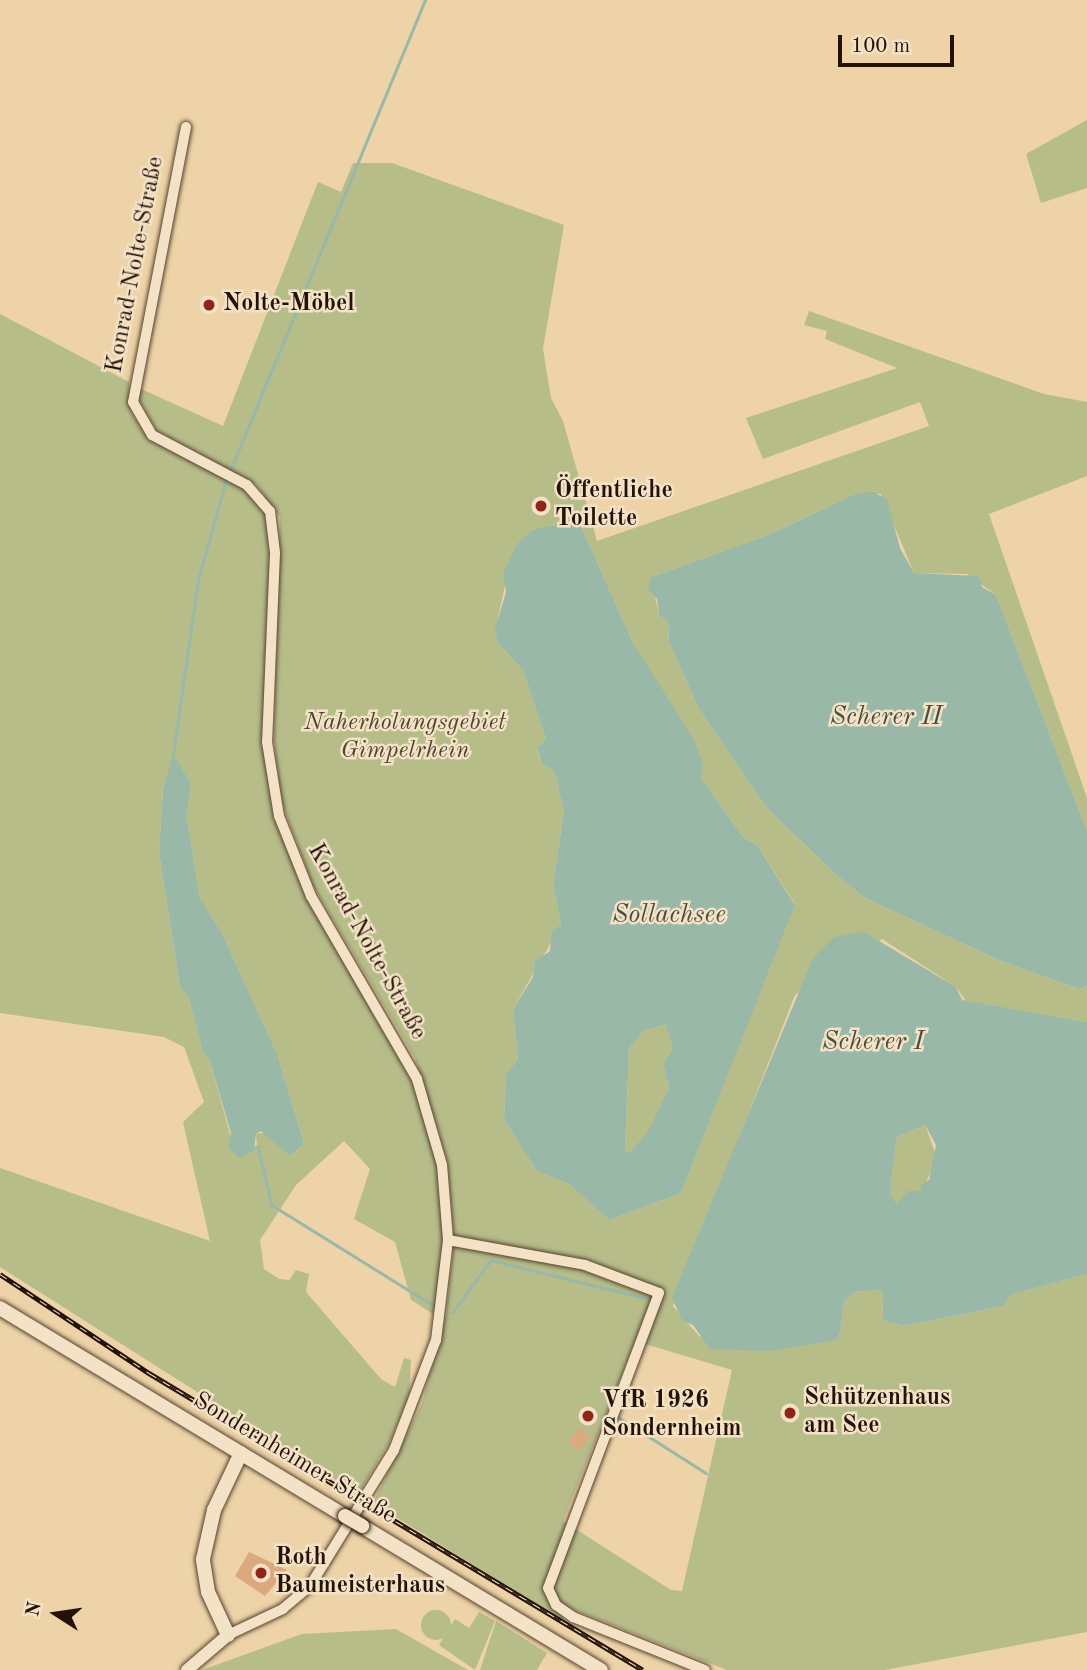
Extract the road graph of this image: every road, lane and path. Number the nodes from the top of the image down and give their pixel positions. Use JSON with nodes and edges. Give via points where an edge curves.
{"nodes":[{"id":1,"x":186,"y":127,"type":"dead end"},
{"id":2,"x":448,"y":1240,"type":"junction"},
{"id":3,"x":0,"y":1308,"type":"edge"},
{"id":4,"x":241,"y":1453,"type":"junction"},
{"id":5,"x":228,"y":1636,"type":"junction"},
{"id":6,"x":187,"y":1670,"type":"edge"},
{"id":7,"x":601,"y":1670,"type":"edge"},
{"id":8,"x":705,"y":1670,"type":"edge"}],
"edges":[{"from":1,"to":2,"type":"street","name":"Konrad-Nolte-Straße","via":[[132,393],[139,419],[152,435],[237,480],[265,501],[275,527],[267,721],[279,816],[305,883],[417,1079],[442,1165]]},
{"from":2,"to":5,"type":"street","name":"Konrad-Nolte-Straße","via":[[436,1340],[394,1450],[310,1586],[283,1609]]},
{"from":2,"to":8,"type":"street","via":[[585,1265],[659,1293],[551,1569],[550,1597],[573,1617]]},
{"from":3,"to":4,"type":"main road","name":"Sondernheimer Straße"},
{"from":4,"to":5,"type":"main road","via":[[214,1510],[202,1559],[208,1592]]},
{"from":4,"to":7,"type":"main road","name":"Sondernheimer Straße","bridge":true},
{"from":5,"to":6,"type":"street","name":"Konrad-Nolte-Straße"}]}
